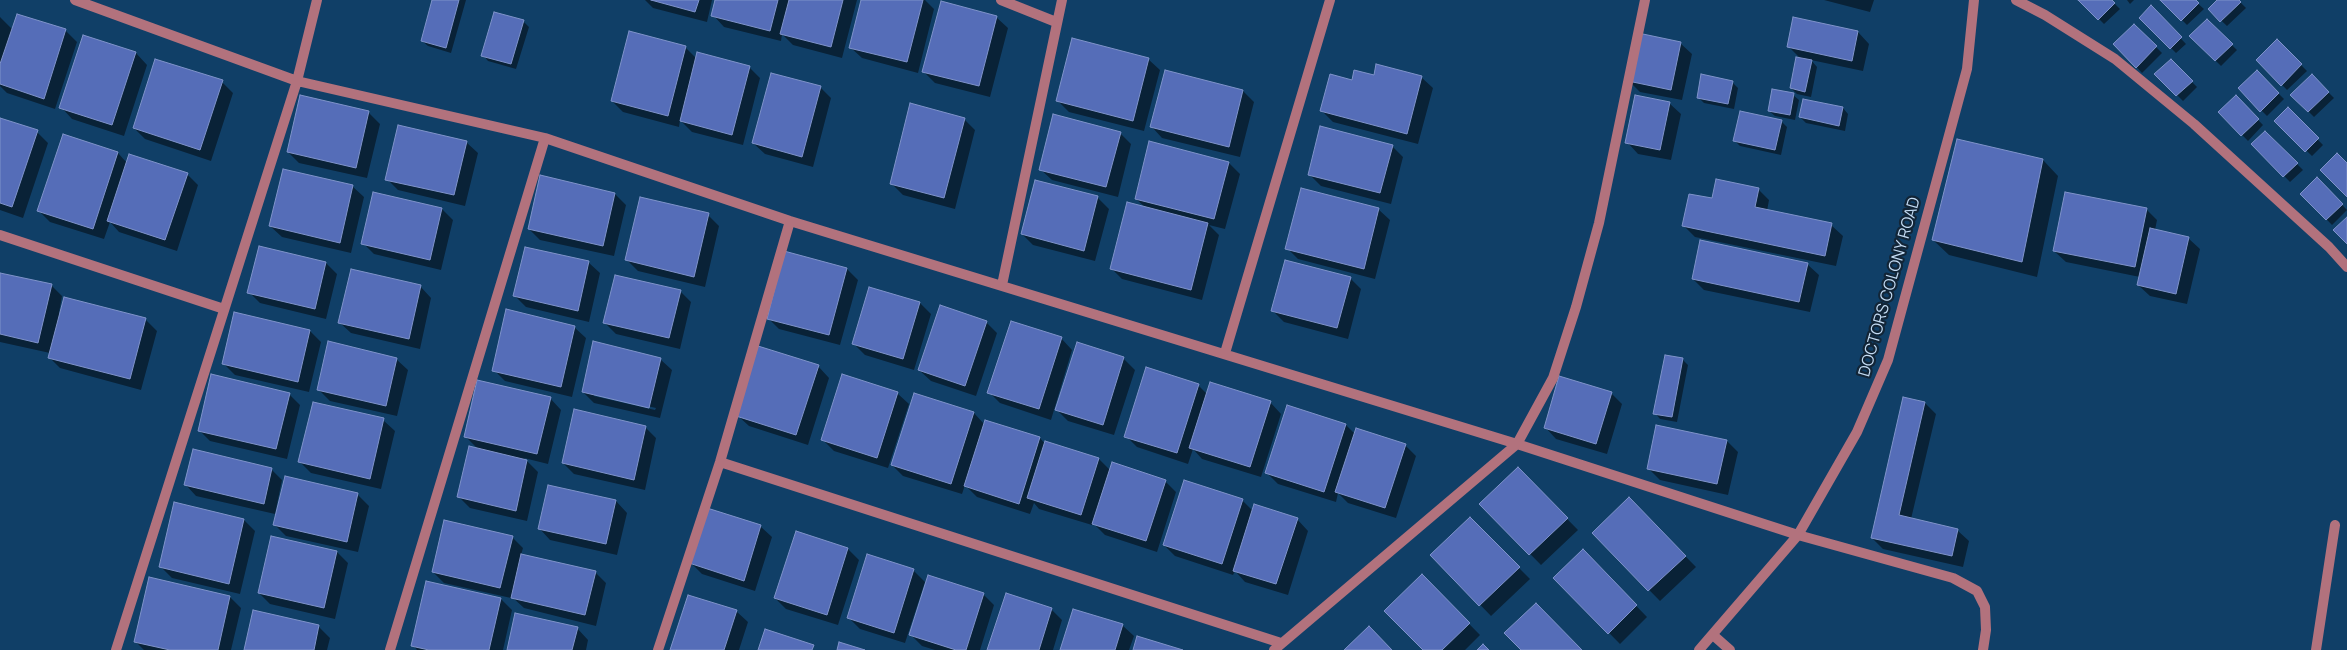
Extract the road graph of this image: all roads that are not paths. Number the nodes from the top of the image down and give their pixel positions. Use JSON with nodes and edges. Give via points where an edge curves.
{"nodes":[{"id":1,"x":75,"y":0,"type":"edge"},
{"id":2,"x":317,"y":0,"type":"edge"},
{"id":3,"x":1001,"y":0,"type":"edge"},
{"id":4,"x":1062,"y":0,"type":"edge"},
{"id":5,"x":1330,"y":0,"type":"edge"},
{"id":6,"x":1646,"y":0,"type":"edge"},
{"id":7,"x":1974,"y":0,"type":"edge"},
{"id":8,"x":2016,"y":0,"type":"edge"},
{"id":9,"x":1056,"y":22,"type":"junction"},
{"id":10,"x":297,"y":81,"type":"junction"},
{"id":11,"x":544,"y":138,"type":"junction"},
{"id":12,"x":790,"y":221,"type":"junction"},
{"id":13,"x":0,"y":234,"type":"edge"},
{"id":14,"x":2347,"y":267,"type":"edge"},
{"id":15,"x":1002,"y":285,"type":"junction"},
{"id":16,"x":224,"y":308,"type":"junction"},
{"id":17,"x":1225,"y":354,"type":"junction"},
{"id":18,"x":1517,"y":444,"type":"junction"},
{"id":19,"x":720,"y":462,"type":"junction"},
{"id":20,"x":2335,"y":525,"type":"dead end"},
{"id":21,"x":1798,"y":535,"type":"junction"},
{"id":22,"x":1713,"y":635,"type":"junction"},
{"id":23,"x":1278,"y":646,"type":"edge"},
{"id":24,"x":116,"y":650,"type":"edge"},
{"id":25,"x":390,"y":650,"type":"edge"},
{"id":26,"x":658,"y":650,"type":"edge"},
{"id":27,"x":1698,"y":650,"type":"edge"},
{"id":28,"x":1730,"y":650,"type":"edge"},
{"id":29,"x":1983,"y":650,"type":"edge"},
{"id":30,"x":2316,"y":650,"type":"edge"}],
"edges":[{"from":1,"to":10,"type":"street"},
{"from":2,"to":10,"type":"street"},
{"from":3,"to":9,"type":"street"},
{"from":4,"to":9,"type":"street"},
{"from":5,"to":17,"type":"street"},
{"from":6,"to":18,"type":"street","via":[[1598,223],[1576,307],[1553,378]]},
{"from":7,"to":21,"type":"street","name":"DOCTORS COLONY ROAD","via":[[1967,69],[1888,360],[1858,432]]},
{"from":8,"to":14,"type":"street","via":[[2045,14],[2114,59],[2194,124]]},
{"from":9,"to":15,"type":"street"},
{"from":10,"to":11,"type":"street"},
{"from":10,"to":16,"type":"street"},
{"from":11,"to":12,"type":"street"},
{"from":11,"to":25,"type":"street"},
{"from":12,"to":15,"type":"street"},
{"from":12,"to":19,"type":"street"},
{"from":13,"to":16,"type":"street"},
{"from":15,"to":17,"type":"street"},
{"from":16,"to":24,"type":"street"},
{"from":17,"to":18,"type":"street"},
{"from":18,"to":21,"type":"street"},
{"from":18,"to":23,"type":"street"},
{"from":19,"to":23,"type":"street"},
{"from":19,"to":26,"type":"street"},
{"from":20,"to":30,"type":"street"},
{"from":21,"to":22,"type":"street","name":"DOCTORS COLONY ROAD"},
{"from":21,"to":29,"type":"street","via":[[1953,578],[1977,591],[1985,607]]},
{"from":22,"to":27,"type":"street","name":"DOCTORS COLONY ROAD"},
{"from":22,"to":28,"type":"street"}]}
